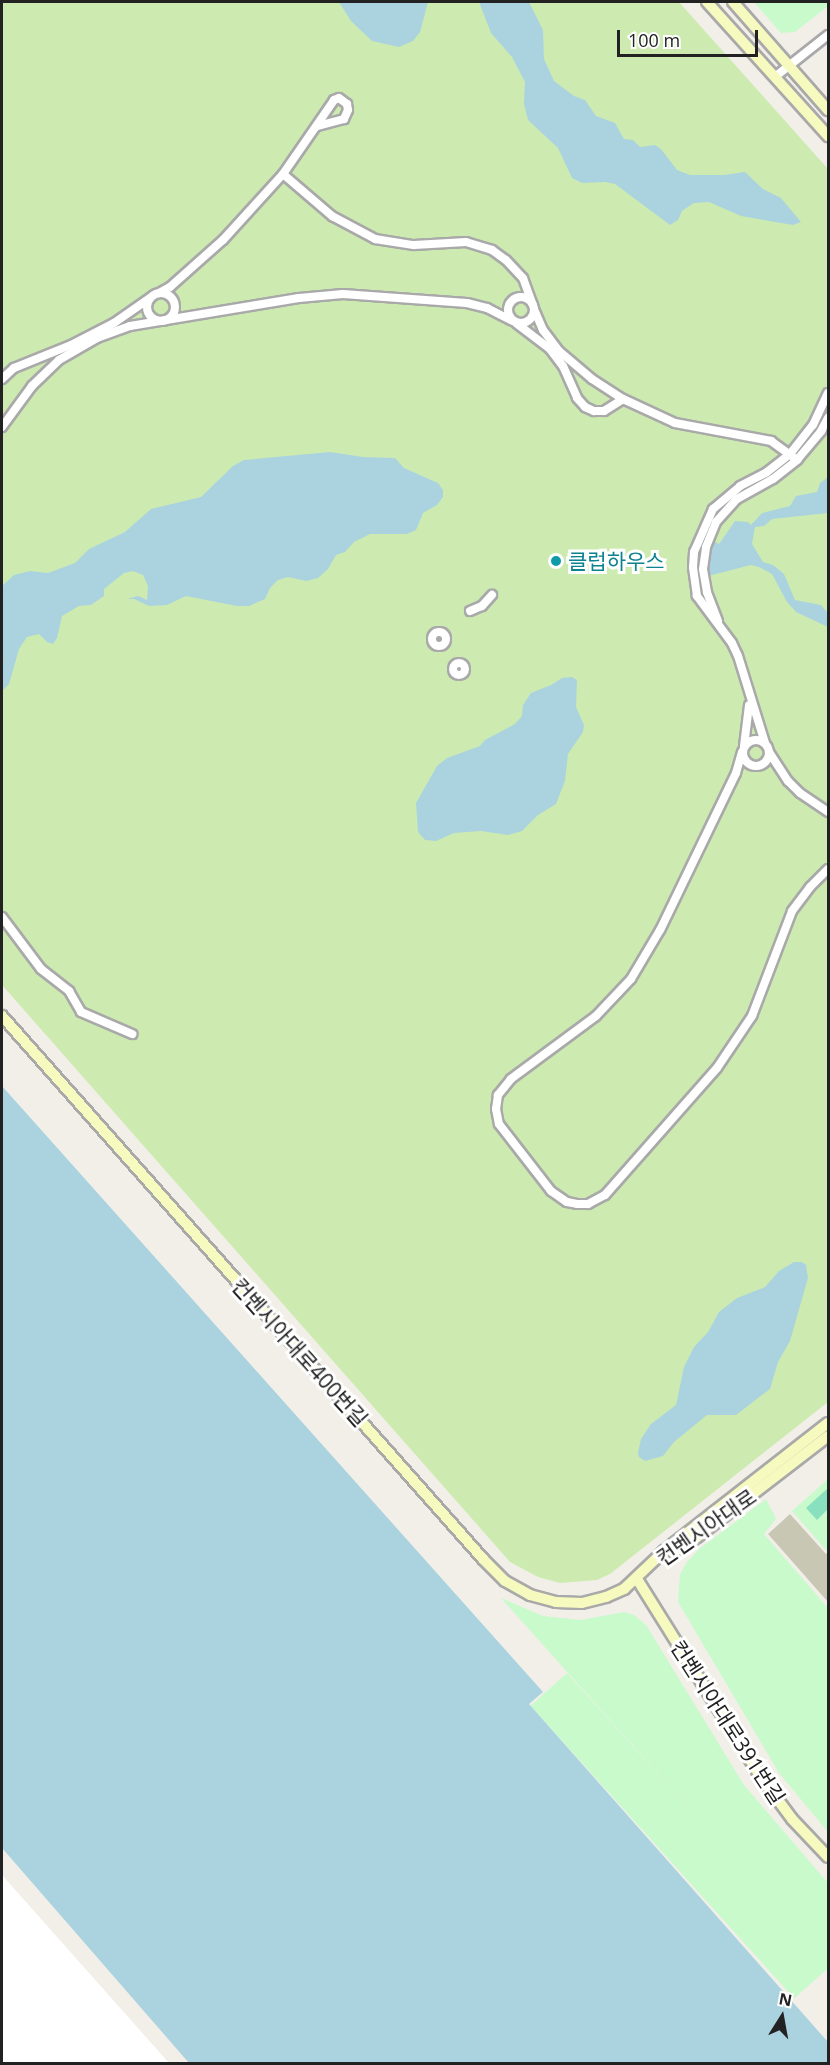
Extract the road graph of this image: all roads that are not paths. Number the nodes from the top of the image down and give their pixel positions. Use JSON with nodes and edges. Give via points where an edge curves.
{"nodes":[{"id":1,"x":707,"y":2,"type":"edge"},
{"id":2,"x":733,"y":2,"type":"edge"},
{"id":3,"x":828,"y":35,"type":"edge"},
{"id":4,"x":790,"y":66,"type":"junction"},
{"id":5,"x":776,"y":76,"type":"junction"},
{"id":6,"x":828,"y":110,"type":"edge"},
{"id":7,"x":318,"y":126,"type":"dead end"},
{"id":8,"x":828,"y":136,"type":"edge"},
{"id":9,"x":283,"y":174,"type":"junction"},
{"id":10,"x":523,"y":278,"type":"junction"},
{"id":11,"x":170,"y":287,"type":"junction"},
{"id":12,"x":159,"y":293,"type":"junction"},
{"id":13,"x":515,"y":297,"type":"junction"},
{"id":14,"x":150,"y":298,"type":"junction"},
{"id":15,"x":171,"y":298,"type":"junction"},
{"id":16,"x":508,"y":304,"type":"junction"},
{"id":17,"x":534,"y":307,"type":"junction"},
{"id":18,"x":174,"y":310,"type":"junction"},
{"id":19,"x":493,"y":310,"type":"junction"},
{"id":20,"x":186,"y":317,"type":"junction"},
{"id":21,"x":162,"y":320,"type":"junction"},
{"id":22,"x":514,"y":322,"type":"junction"},
{"id":23,"x":2,"y":379,"type":"edge"},
{"id":24,"x":828,"y":393,"type":"edge"},
{"id":25,"x":623,"y":399,"type":"junction"},
{"id":26,"x":828,"y":418,"type":"edge"},
{"id":27,"x":2,"y":428,"type":"edge"},
{"id":28,"x":793,"y":457,"type":"junction"},
{"id":29,"x":696,"y":543,"type":"junction"},
{"id":30,"x":706,"y":547,"type":"junction"},
{"id":31,"x":693,"y":578,"type":"junction"},
{"id":32,"x":705,"y":580,"type":"junction"},
{"id":33,"x":492,"y":595,"type":"dead end"},
{"id":34,"x":470,"y":611,"type":"dead end"},
{"id":35,"x":723,"y":631,"type":"junction"},
{"id":36,"x":749,"y":698,"type":"junction"},
{"id":37,"x":765,"y":743,"type":"junction"},
{"id":38,"x":743,"y":749,"type":"junction"},
{"id":39,"x":769,"y":752,"type":"junction"},
{"id":40,"x":764,"y":764,"type":"junction"},
{"id":41,"x":751,"y":766,"type":"junction"},
{"id":42,"x":777,"y":767,"type":"junction"},
{"id":43,"x":736,"y":773,"type":"junction"},
{"id":44,"x":828,"y":812,"type":"edge"},
{"id":45,"x":828,"y":869,"type":"edge"},
{"id":46,"x":2,"y":917,"type":"edge"},
{"id":47,"x":2,"y":1016,"type":"edge"},
{"id":48,"x":132,"y":1034,"type":"dead end"},
{"id":49,"x":828,"y":1423,"type":"edge"},
{"id":50,"x":828,"y":1436,"type":"edge"},
{"id":51,"x":650,"y":1566,"type":"junction"},
{"id":52,"x":637,"y":1579,"type":"junction"},
{"id":53,"x":828,"y":1857,"type":"edge"}],
"edges":[{"from":1,"to":5,"type":"street"},
{"from":2,"to":4,"type":"street"},
{"from":3,"to":4,"type":"street"},
{"from":4,"to":5,"type":"street"},
{"from":4,"to":6,"type":"street"},
{"from":5,"to":8,"type":"street"},
{"from":7,"to":9,"type":"street"},
{"from":9,"to":10,"type":"street","via":[[332,216],[368,236],[414,246],[474,244],[499,254]]},
{"from":9,"to":11,"type":"street","via":[[223,240]]},
{"from":10,"to":13,"type":"street","via":[[522,291]]},
{"from":10,"to":17,"type":"street"},
{"from":11,"to":12,"type":"street"},
{"from":11,"to":15,"type":"street"},
{"from":12,"to":14,"type":"street"},
{"from":12,"to":15,"type":"street"},
{"from":13,"to":16,"type":"street"},
{"from":13,"to":17,"type":"street","via":[[524,297]]},
{"from":14,"to":21,"type":"street","via":[[147,311]]},
{"from":14,"to":23,"type":"street","via":[[114,323],[21,364]]},
{"from":15,"to":18,"type":"street"},
{"from":16,"to":19,"type":"street"},
{"from":16,"to":22,"type":"street","via":[[507,313]]},
{"from":17,"to":22,"type":"street","via":[[529,321]]},
{"from":17,"to":25,"type":"street","via":[[543,330],[559,351]]},
{"from":18,"to":20,"type":"street"},
{"from":18,"to":21,"type":"street"},
{"from":19,"to":20,"type":"street","via":[[456,302],[343,294]]},
{"from":19,"to":22,"type":"street"},
{"from":20,"to":21,"type":"street"},
{"from":21,"to":27,"type":"street","via":[[110,332],[70,352],[32,386]]},
{"from":22,"to":25,"type":"street","via":[[550,349],[585,407],[604,411]]},
{"from":24,"to":28,"type":"street"},
{"from":25,"to":28,"type":"street","via":[[675,423],[771,441]]},
{"from":26,"to":28,"type":"street","via":[[821,431]]},
{"from":28,"to":29,"type":"street","via":[[740,486],[720,502]]},
{"from":28,"to":30,"type":"street","via":[[773,479],[728,507],[716,522]]},
{"from":29,"to":30,"type":"street"},
{"from":29,"to":31,"type":"street"},
{"from":30,"to":32,"type":"street"},
{"from":31,"to":32,"type":"street"},
{"from":31,"to":35,"type":"street","via":[[700,604]]},
{"from":32,"to":35,"type":"street"},
{"from":33,"to":34,"type":"street","via":[[482,606]]},
{"from":35,"to":36,"type":"street","via":[[738,656]]},
{"from":36,"to":37,"type":"street"},
{"from":36,"to":38,"type":"street"},
{"from":37,"to":38,"type":"street","via":[[752,741]]},
{"from":37,"to":39,"type":"street"},
{"from":38,"to":41,"type":"street","via":[[744,761]]},
{"from":38,"to":43,"type":"street"},
{"from":39,"to":40,"type":"street"},
{"from":39,"to":42,"type":"street"},
{"from":40,"to":41,"type":"street"},
{"from":40,"to":42,"type":"street"},
{"from":41,"to":43,"type":"street"},
{"from":42,"to":44,"type":"street","via":[[800,793]]},
{"from":43,"to":45,"type":"street","via":[[652,945],[631,979],[596,1016],[511,1079],[498,1095],[499,1124],[551,1191],[578,1204],[588,1204],[605,1195],[717,1068],[762,995],[785,923],[801,897]]},
{"from":46,"to":48,"type":"street","via":[[41,969],[69,991],[81,1012]]},
{"from":47,"to":52,"type":"street","name":"컨벤시아대로400번길","via":[[499,1576],[536,1598],[569,1604],[606,1597]]},
{"from":49,"to":51,"type":"street","name":"컨벤시아대로"},
{"from":50,"to":51,"type":"street","name":"컨벤시아대로","via":[[697,1537]]},
{"from":51,"to":52,"type":"street","name":"컨벤시아대로400번길"},
{"from":52,"to":53,"type":"street","name":"컨벤시아대로391번길","via":[[758,1773],[792,1819]]}]}
